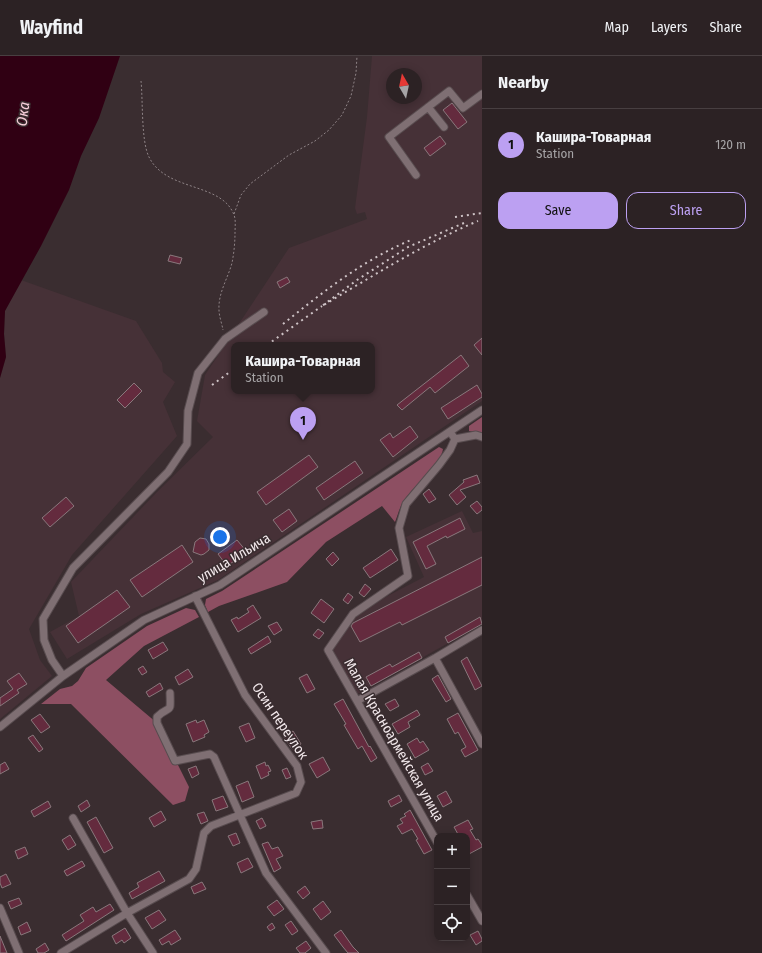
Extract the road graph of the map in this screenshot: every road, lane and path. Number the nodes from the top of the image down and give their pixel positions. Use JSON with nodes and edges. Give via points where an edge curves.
{"nodes":[{"id":1,"x":357,"y":56,"type":"edge"},
{"id":2,"x":142,"y":81,"type":"dead end"},
{"id":3,"x":482,"y":94,"type":"edge"},
{"id":4,"x":428,"y":107,"type":"junction"},
{"id":5,"x":444,"y":127,"type":"dead end"},
{"id":6,"x":416,"y":175,"type":"dead end"},
{"id":7,"x":234,"y":214,"type":"junction"},
{"id":8,"x":264,"y":312,"type":"dead end"},
{"id":9,"x":225,"y":339,"type":"junction"},
{"id":10,"x":482,"y":410,"type":"edge"},
{"id":11,"x":450,"y":432,"type":"junction"},
{"id":12,"x":482,"y":437,"type":"edge"},
{"id":13,"x":455,"y":439,"type":"junction"},
{"id":14,"x":194,"y":596,"type":"junction"},
{"id":15,"x":482,"y":630,"type":"edge"},
{"id":16,"x":435,"y":658,"type":"junction"},
{"id":17,"x":63,"y":676,"type":"junction"},
{"id":18,"x":170,"y":693,"type":"dead end"},
{"id":19,"x":357,"y":701,"type":"junction"},
{"id":20,"x":0,"y":727,"type":"edge"},
{"id":21,"x":482,"y":744,"type":"edge"},
{"id":22,"x":239,"y":815,"type":"junction"},
{"id":23,"x":73,"y":818,"type":"dead end"},
{"id":24,"x":434,"y":837,"type":"edge"},
{"id":25,"x":470,"y":900,"type":"edge"},
{"id":26,"x":0,"y":908,"type":"edge"},
{"id":27,"x":127,"y":913,"type":"junction"},
{"id":28,"x":482,"y":921,"type":"edge"},
{"id":29,"x":19,"y":953,"type":"edge"},
{"id":30,"x":61,"y":953,"type":"edge"},
{"id":31,"x":152,"y":953,"type":"edge"},
{"id":32,"x":326,"y":953,"type":"edge"}],
"edges":[{"from":1,"to":7,"type":"path","via":[[351,96],[342,115],[320,138],[289,155],[250,184],[241,195]]},
{"from":2,"to":7,"type":"path","via":[[145,138],[149,156],[157,169],[167,177],[215,195],[225,202]]},
{"from":3,"to":4,"type":"street","via":[[463,108],[449,91]]},
{"from":4,"to":5,"type":"street"},
{"from":4,"to":6,"type":"street","via":[[389,137]]},
{"from":7,"to":9,"type":"path","via":[[236,224],[232,262],[219,309]]},
{"from":8,"to":9,"type":"street"},
{"from":9,"to":17,"type":"street","via":[[198,372],[188,411],[188,444],[168,472],[73,568],[43,619],[44,640],[52,660]]},
{"from":10,"to":11,"type":"street","name":"улица Ильича"},
{"from":11,"to":13,"type":"street"},
{"from":11,"to":14,"type":"street","name":"улица Ильича","via":[[220,585]]},
{"from":12,"to":13,"type":"street","via":[[476,435]]},
{"from":13,"to":19,"type":"street","name":"Малая Красноармейская улица","via":[[439,465],[406,504],[399,528],[408,576],[353,614],[328,650]]},
{"from":14,"to":17,"type":"street","name":"улица Ильича","via":[[144,620]]},
{"from":14,"to":22,"type":"street","name":"Осин переулок","via":[[245,695],[297,766],[301,782],[296,793]]},
{"from":15,"to":16,"type":"street"},
{"from":16,"to":19,"type":"street"},
{"from":16,"to":21,"type":"street"},
{"from":17,"to":20,"type":"street","name":"улица Ильича"},
{"from":18,"to":22,"type":"street","via":[[171,708],[157,718],[157,723],[175,761],[210,754],[214,757]]},
{"from":19,"to":24,"type":"street","name":"Малая Красноармейская улица"},
{"from":22,"to":27,"type":"street","name":"Осин переулок","via":[[211,826],[204,833],[196,869],[189,879]]},
{"from":22,"to":32,"type":"street","via":[[266,873]]},
{"from":23,"to":27,"type":"street"},
{"from":25,"to":28,"type":"street"},
{"from":26,"to":29,"type":"street"},
{"from":27,"to":30,"type":"street","name":"Осин переулок"},
{"from":27,"to":31,"type":"street"}]}
